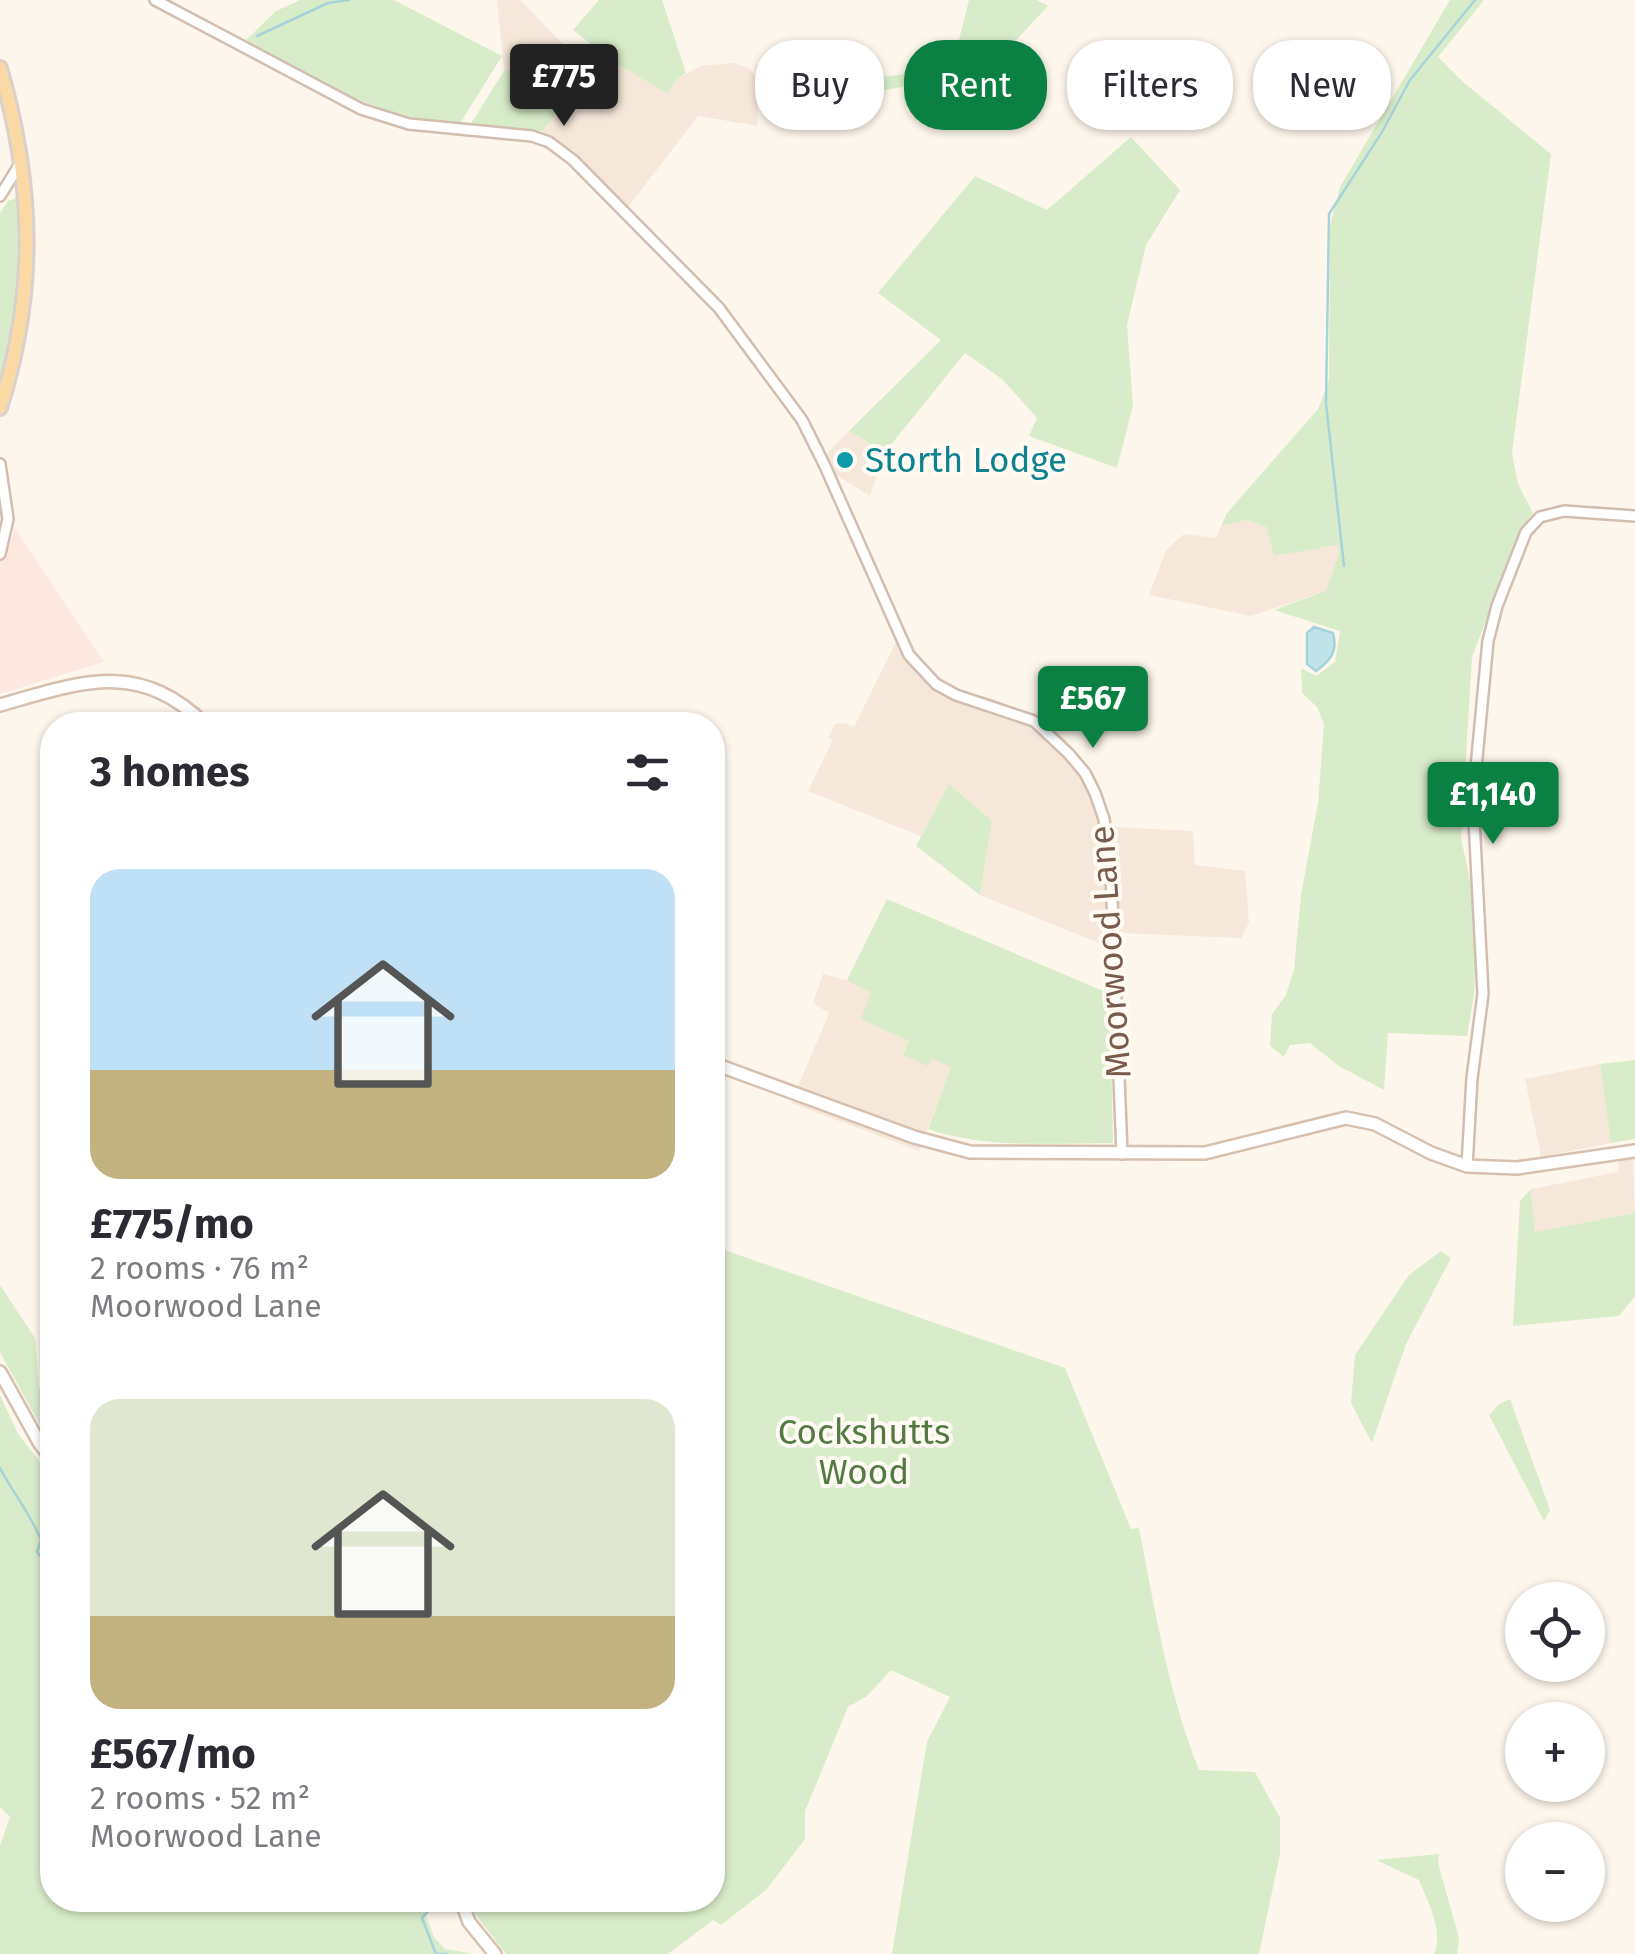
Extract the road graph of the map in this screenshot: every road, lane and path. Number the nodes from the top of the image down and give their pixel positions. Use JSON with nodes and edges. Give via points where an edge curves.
{"nodes":[{"id":1,"x":155,"y":0,"type":"edge"},
{"id":2,"x":0,"y":68,"type":"edge"},
{"id":3,"x":20,"y":163,"type":"junction"},
{"id":4,"x":0,"y":196,"type":"edge"},
{"id":5,"x":0,"y":408,"type":"edge"},
{"id":6,"x":0,"y":464,"type":"edge"},
{"id":7,"x":1635,"y":516,"type":"edge"},
{"id":8,"x":0,"y":554,"type":"edge"},
{"id":9,"x":0,"y":704,"type":"edge"},
{"id":10,"x":189,"y":712,"type":"edge"},
{"id":11,"x":725,"y":1068,"type":"edge"},
{"id":12,"x":1635,"y":1152,"type":"edge"},
{"id":13,"x":1122,"y":1154,"type":"junction"},
{"id":14,"x":1468,"y":1166,"type":"junction"},
{"id":15,"x":0,"y":1372,"type":"edge"},
{"id":16,"x":40,"y":1444,"type":"edge"},
{"id":17,"x":465,"y":1912,"type":"edge"},
{"id":18,"x":495,"y":1954,"type":"edge"}],
"edges":[{"from":1,"to":13,"type":"street","name":"Moorwood Lane","via":[[361,109],[409,124],[548,142],[719,308],[810,434],[909,656],[956,695],[1034,721],[1086,773],[1104,819],[1111,874]]},
{"from":2,"to":3,"type":"main road"},
{"from":3,"to":4,"type":"street"},
{"from":3,"to":5,"type":"main road","via":[[27,280]]},
{"from":6,"to":8,"type":"street","via":[[8,514]]},
{"from":7,"to":14,"type":"street","via":[[1564,511],[1540,517],[1526,532],[1488,641],[1473,800],[1484,994]]},
{"from":9,"to":10,"type":"main road","via":[[128,681],[164,692]]},
{"from":11,"to":13,"type":"main road","via":[[943,1146],[1003,1154]]},
{"from":12,"to":14,"type":"main road","via":[[1517,1168]]},
{"from":13,"to":14,"type":"main road","via":[[1205,1153],[1346,1118],[1375,1124]]},
{"from":15,"to":16,"type":"main road"},
{"from":17,"to":18,"type":"main road"}]}
